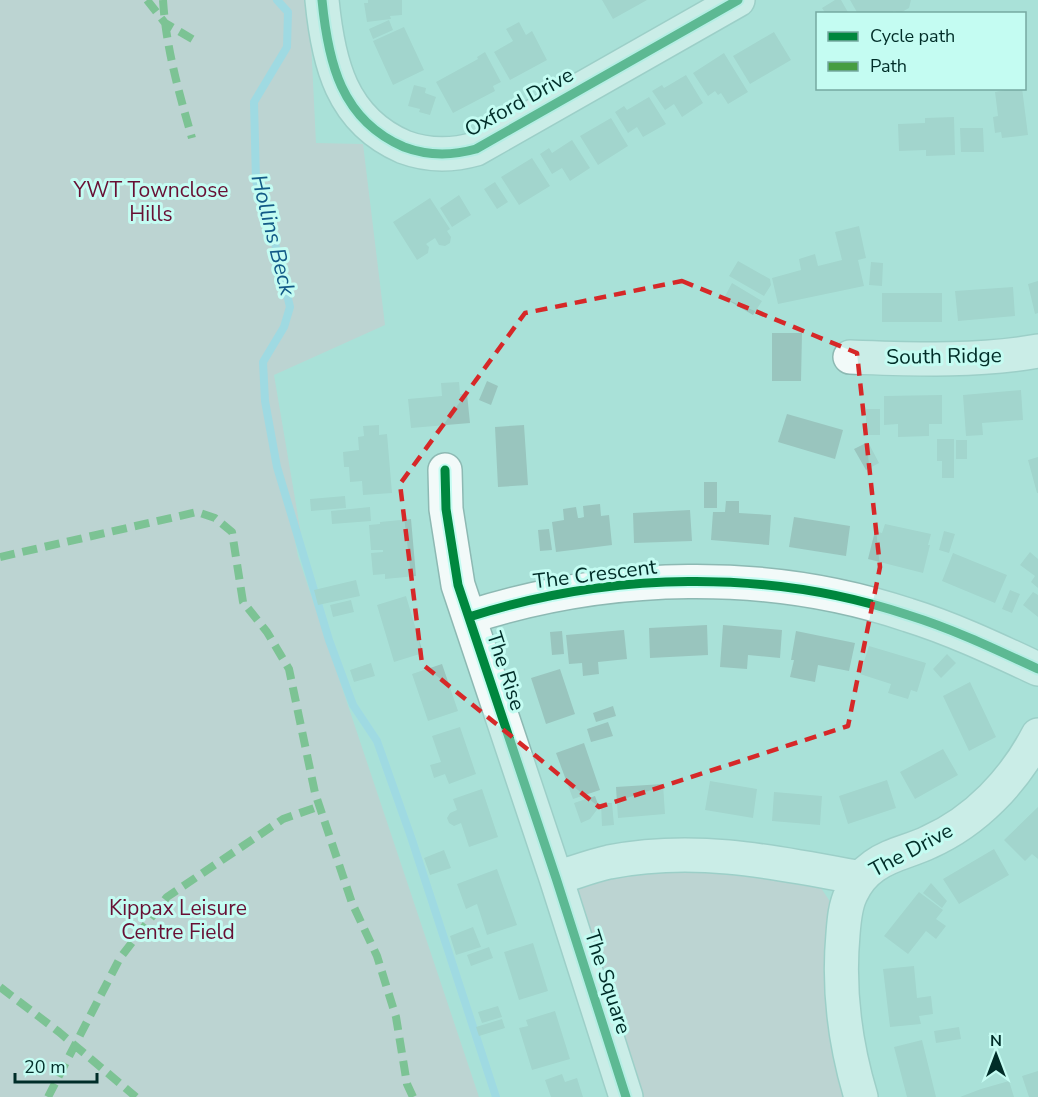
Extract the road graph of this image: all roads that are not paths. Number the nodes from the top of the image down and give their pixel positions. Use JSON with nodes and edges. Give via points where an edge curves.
{"nodes":[{"id":1,"x":322,"y":0,"type":"edge"},
{"id":2,"x":738,"y":0,"type":"edge"},
{"id":3,"x":1038,"y":351,"type":"edge"},
{"id":4,"x":850,"y":357,"type":"dead end"},
{"id":5,"x":445,"y":470,"type":"dead end"},
{"id":6,"x":469,"y":617,"type":"junction"},
{"id":7,"x":1038,"y":669,"type":"edge"},
{"id":8,"x":1038,"y":735,"type":"edge"},
{"id":9,"x":556,"y":878,"type":"junction"},
{"id":10,"x":860,"y":878,"type":"junction"},
{"id":11,"x":626,"y":1097,"type":"edge"},
{"id":12,"x":861,"y":1097,"type":"edge"}],
"edges":[{"from":1,"to":2,"type":"street","name":"Oxford Drive","via":[[327,42],[337,77],[346,99],[360,117],[393,142],[443,155],[476,149]]},
{"from":3,"to":4,"type":"street","name":"South Ridge","via":[[934,359]]},
{"from":5,"to":6,"type":"street","name":"The Rise","via":[[450,547]]},
{"from":6,"to":7,"type":"street","name":"The Crescent","via":[[564,593],[621,585],[736,583],[839,597],[906,614],[960,633]]},
{"from":6,"to":9,"type":"street","name":"The Rise"},
{"from":8,"to":10,"type":"street","name":"The Drive","via":[[1008,781],[972,816],[930,842],[875,865]]},
{"from":9,"to":10,"type":"street","via":[[607,863],[681,855],[755,859]]},
{"from":9,"to":11,"type":"street","name":"The Square"},
{"from":10,"to":12,"type":"street","name":"The Drive","via":[[845,914],[842,986],[845,1022]]}]}
